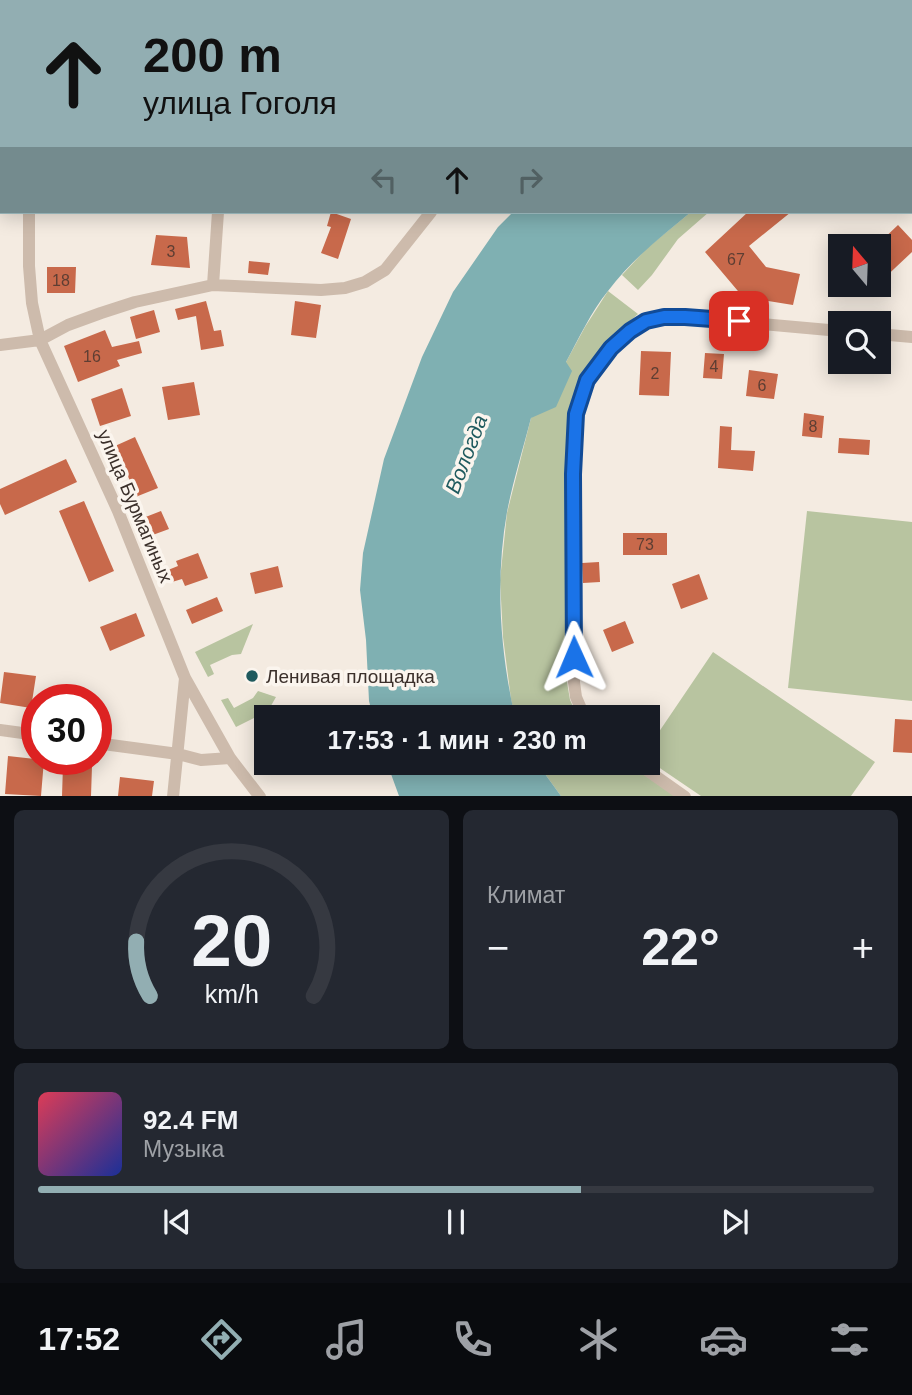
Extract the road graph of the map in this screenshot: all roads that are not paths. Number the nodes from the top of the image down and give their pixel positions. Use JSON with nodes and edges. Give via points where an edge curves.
{"nodes":[{"id":1,"x":29,"y":214,"type":"edge"},
{"id":2,"x":218,"y":214,"type":"edge"},
{"id":3,"x":429,"y":214,"type":"edge"},
{"id":4,"x":213,"y":285,"type":"junction"},
{"id":5,"x":828,"y":330,"type":"edge"},
{"id":6,"x":891,"y":335,"type":"edge"},
{"id":7,"x":912,"y":337,"type":"edge"},
{"id":8,"x":40,"y":340,"type":"junction"},
{"id":9,"x":0,"y":345,"type":"edge"},
{"id":10,"x":185,"y":678,"type":"junction"},
{"id":11,"x":579,"y":705,"type":"edge"},
{"id":12,"x":0,"y":730,"type":"edge"},
{"id":13,"x":21,"y":733,"type":"edge"},
{"id":14,"x":112,"y":745,"type":"edge"},
{"id":15,"x":178,"y":754,"type":"junction"},
{"id":16,"x":230,"y":758,"type":"junction"},
{"id":17,"x":654,"y":775,"type":"edge"},
{"id":18,"x":173,"y":796,"type":"edge"},
{"id":19,"x":260,"y":796,"type":"edge"},
{"id":20,"x":685,"y":796,"type":"edge"}],
"edges":[{"from":1,"to":8,"type":"street","name":"улица Бурмагиных","via":[[32,303]]},
{"from":2,"to":4,"type":"street"},
{"from":3,"to":4,"type":"street","via":[[385,270],[365,282],[321,290]]},
{"from":4,"to":8,"type":"street","via":[[135,302],[68,325]]},
{"from":5,"to":11,"type":"street","via":[[664,317],[630,331],[587,380],[576,414],[573,474],[574,682]]},
{"from":6,"to":7,"type":"street"},
{"from":8,"to":9,"type":"street"},
{"from":8,"to":10,"type":"street","name":"улица Бурмагиных","via":[[118,511]]},
{"from":10,"to":15,"type":"street"},
{"from":10,"to":16,"type":"street","name":"улица Бурмагиных"},
{"from":12,"to":13,"type":"street"},
{"from":14,"to":15,"type":"street"},
{"from":15,"to":16,"type":"street","via":[[201,760]]},
{"from":15,"to":18,"type":"street"},
{"from":16,"to":19,"type":"street","name":"улица Бурмагиных"},
{"from":17,"to":20,"type":"street"}]}
